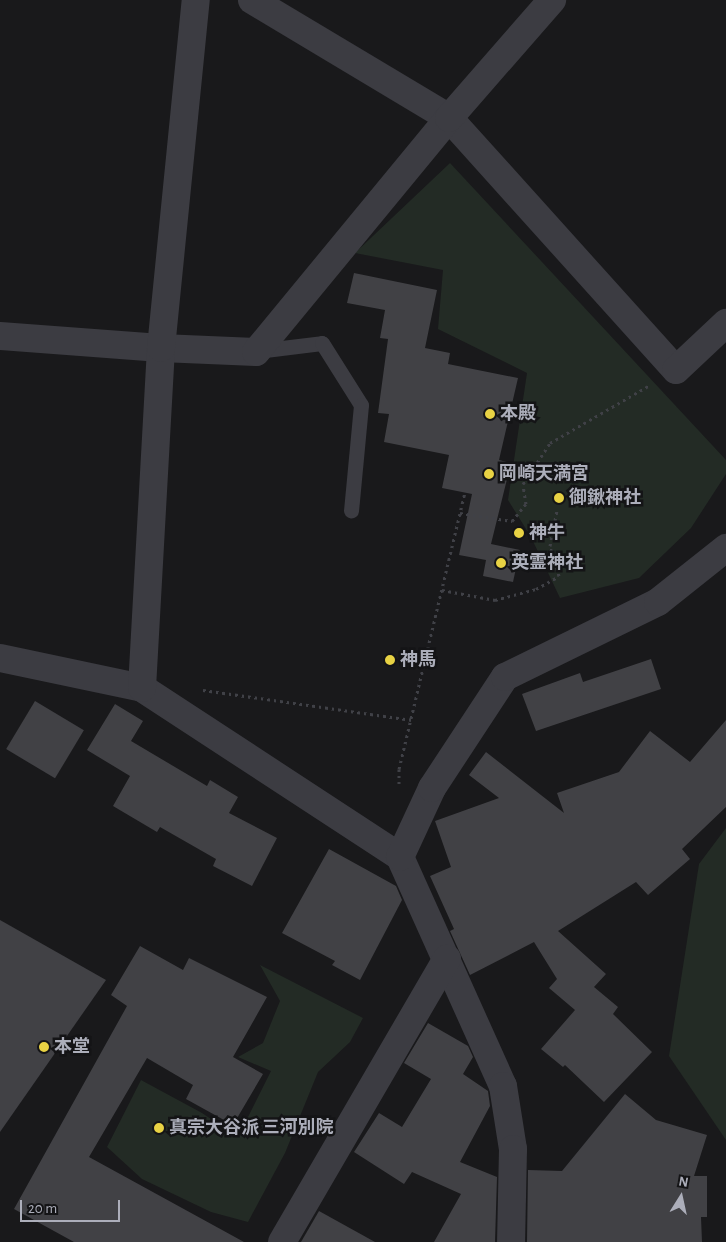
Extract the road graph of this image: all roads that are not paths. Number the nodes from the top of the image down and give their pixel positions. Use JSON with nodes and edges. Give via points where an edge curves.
{"nodes":[{"id":1,"x":196,"y":0,"type":"edge"},
{"id":2,"x":252,"y":0,"type":"edge"},
{"id":3,"x":552,"y":0,"type":"edge"},
{"id":4,"x":449,"y":118,"type":"junction"},
{"id":5,"x":726,"y":323,"type":"edge"},
{"id":6,"x":0,"y":336,"type":"edge"},
{"id":7,"x":161,"y":348,"type":"junction"},
{"id":8,"x":256,"y":352,"type":"junction"},
{"id":9,"x":351,"y":511,"type":"dead end"},
{"id":10,"x":726,"y":548,"type":"edge"},
{"id":11,"x":0,"y":658,"type":"edge"},
{"id":12,"x":142,"y":688,"type":"junction"},
{"id":13,"x":400,"y":857,"type":"junction"},
{"id":14,"x":447,"y":958,"type":"junction"},
{"id":15,"x":282,"y":1242,"type":"edge"},
{"id":16,"x":512,"y":1242,"type":"edge"}],
"edges":[{"from":1,"to":7,"type":"street"},
{"from":2,"to":4,"type":"street"},
{"from":3,"to":4,"type":"street"},
{"from":4,"to":5,"type":"street","via":[[676,370]]},
{"from":4,"to":8,"type":"street"},
{"from":6,"to":7,"type":"street"},
{"from":7,"to":8,"type":"street"},
{"from":7,"to":12,"type":"street"},
{"from":8,"to":9,"type":"lane","via":[[322,342],[362,405]]},
{"from":10,"to":13,"type":"street","via":[[658,602],[505,677],[432,788]]},
{"from":11,"to":12,"type":"street"},
{"from":12,"to":13,"type":"street"},
{"from":13,"to":14,"type":"street"},
{"from":14,"to":15,"type":"street"},
{"from":14,"to":16,"type":"street","via":[[503,1086],[513,1149]]}]}
